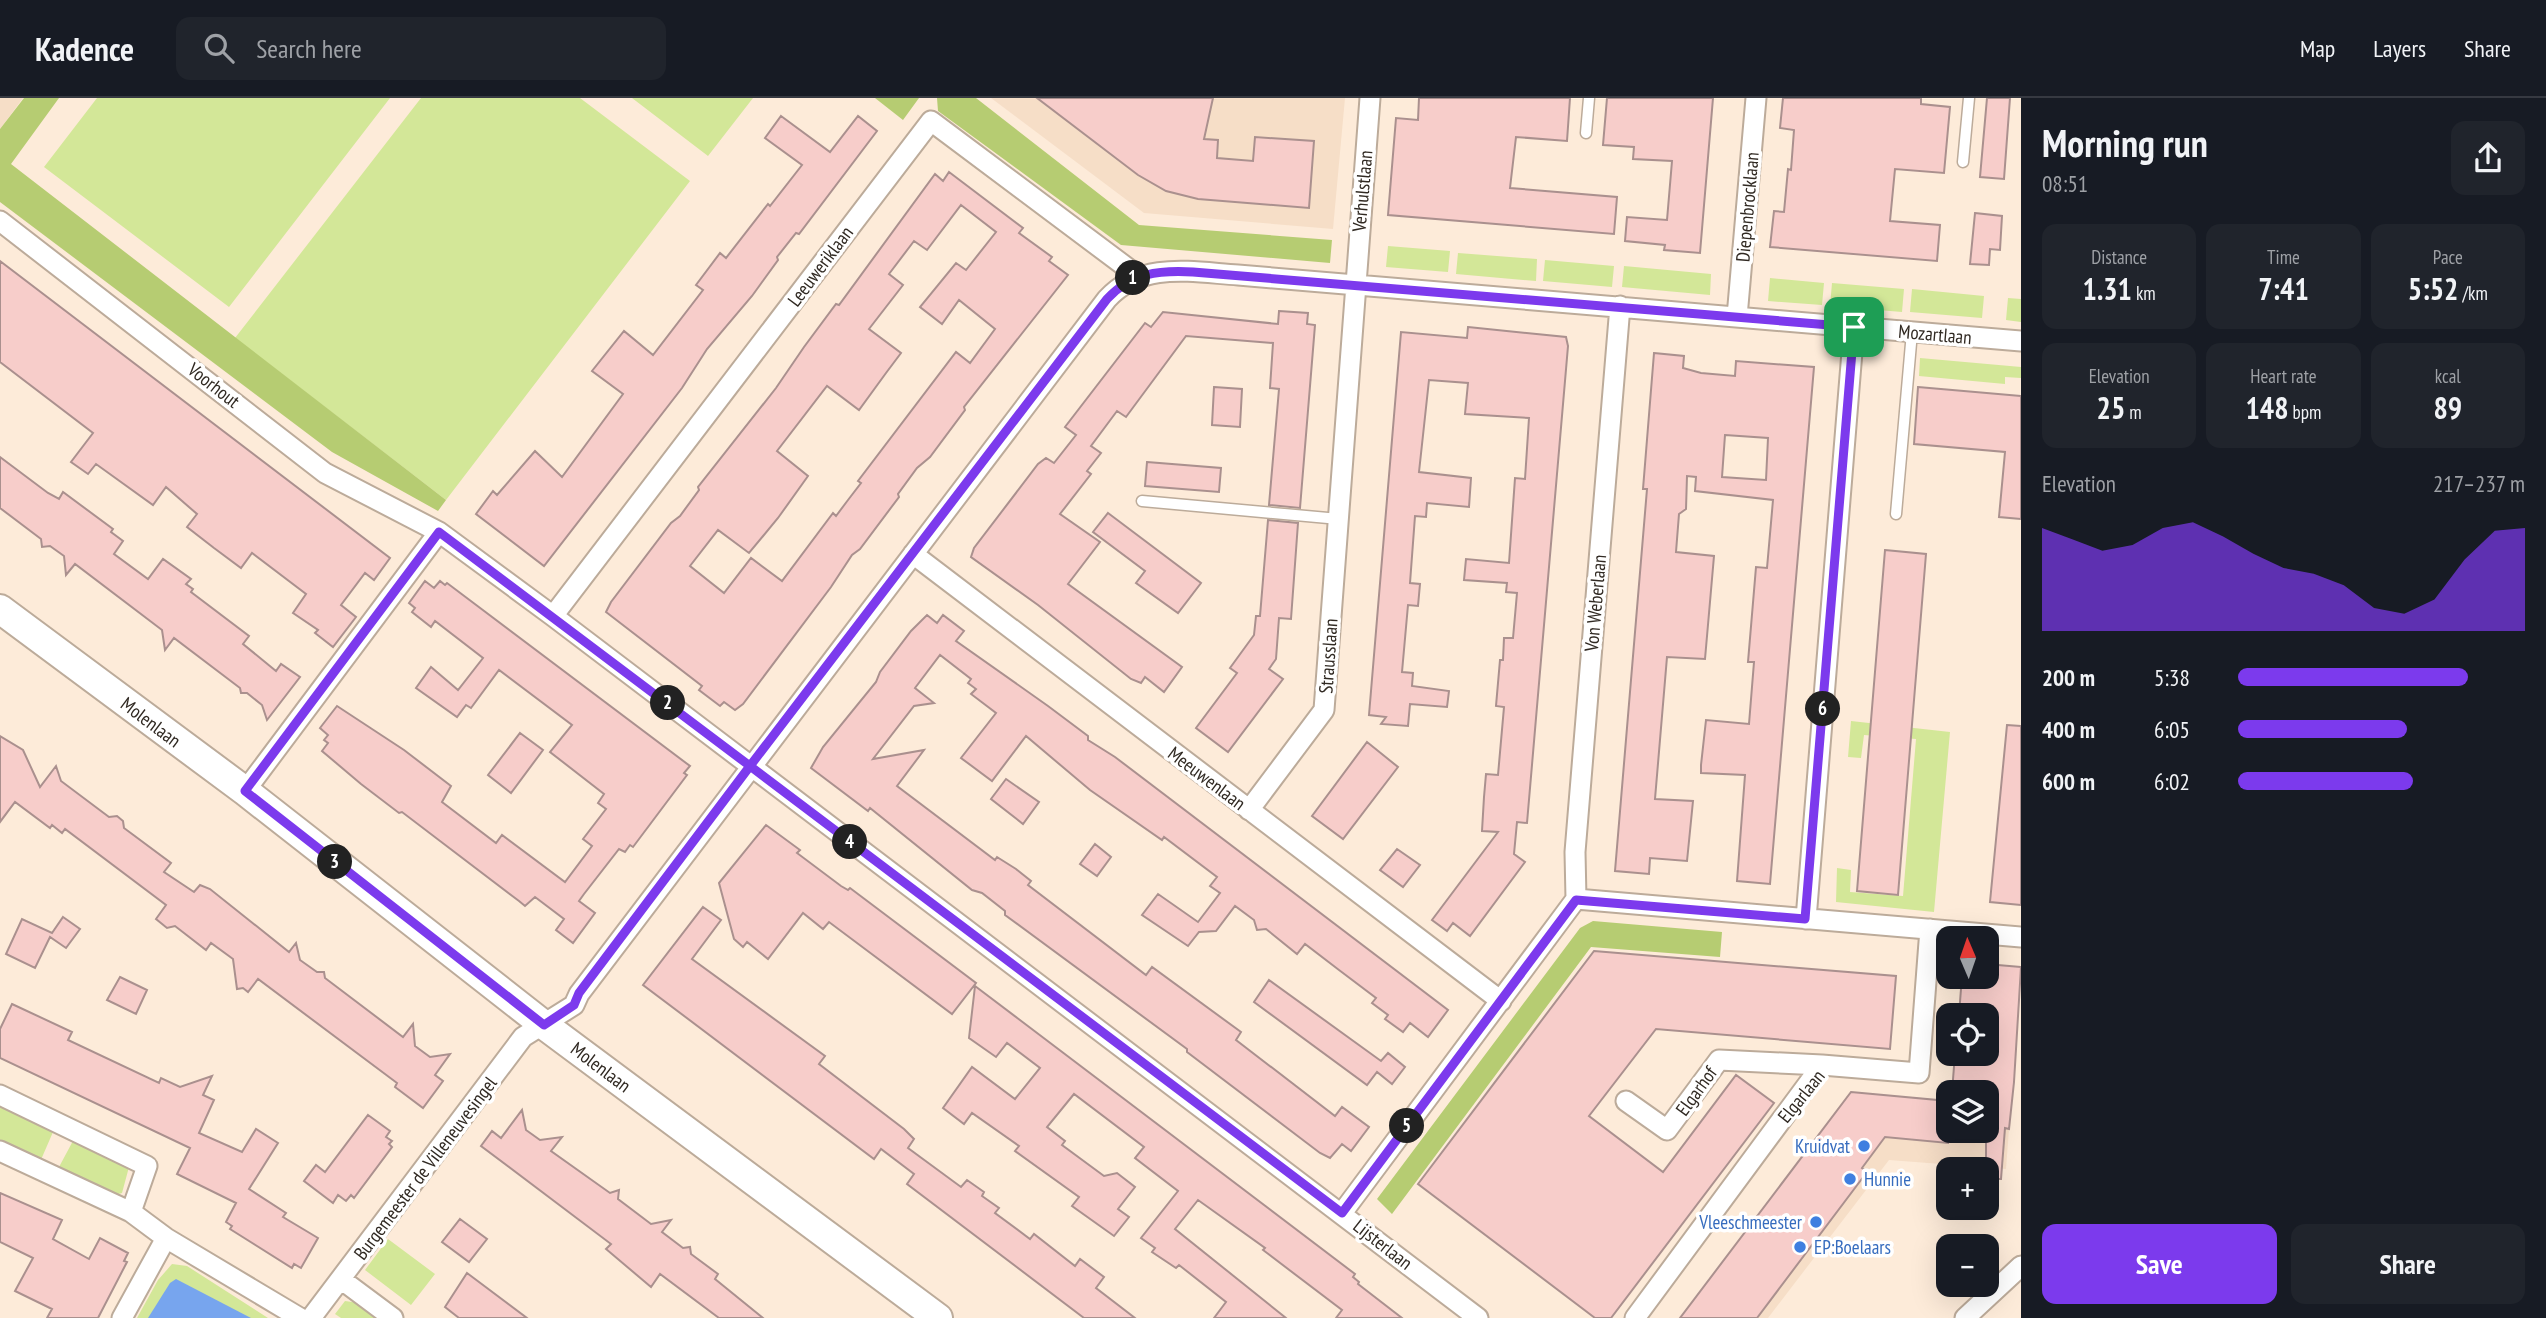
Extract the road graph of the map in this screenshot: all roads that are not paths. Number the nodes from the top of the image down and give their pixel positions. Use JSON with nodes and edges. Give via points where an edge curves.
{"nodes":[{"id":1,"x":1370,"y":98,"type":"edge"},
{"id":2,"x":1589,"y":98,"type":"edge"},
{"id":3,"x":1756,"y":98,"type":"edge"},
{"id":4,"x":1969,"y":98,"type":"edge"},
{"id":5,"x":1586,"y":133,"type":"dead end"},
{"id":6,"x":1963,"y":162,"type":"dead end"},
{"id":7,"x":0,"y":221,"type":"edge"},
{"id":8,"x":1138,"y":276,"type":"junction"},
{"id":9,"x":1357,"y":285,"type":"junction"},
{"id":10,"x":1619,"y":306,"type":"junction"},
{"id":11,"x":1737,"y":317,"type":"junction"},
{"id":12,"x":1854,"y":327,"type":"junction"},
{"id":13,"x":1912,"y":332,"type":"junction"},
{"id":14,"x":2021,"y":341,"type":"edge"},
{"id":15,"x":1142,"y":501,"type":"dead end"},
{"id":16,"x":1896,"y":514,"type":"dead end"},
{"id":17,"x":1339,"y":519,"type":"junction"},
{"id":18,"x":439,"y":532,"type":"junction"},
{"id":19,"x":913,"y":554,"type":"junction"},
{"id":20,"x":0,"y":609,"type":"edge"},
{"id":21,"x":553,"y":615,"type":"junction"},
{"id":22,"x":750,"y":766,"type":"junction"},
{"id":23,"x":245,"y":791,"type":"junction"},
{"id":24,"x":1249,"y":810,"type":"junction"},
{"id":25,"x":1576,"y":900,"type":"junction"},
{"id":26,"x":1805,"y":919,"type":"junction"},
{"id":27,"x":1930,"y":929,"type":"junction"},
{"id":28,"x":2021,"y":937,"type":"edge"},
{"id":29,"x":1501,"y":1001,"type":"junction"},
{"id":30,"x":544,"y":1025,"type":"junction"},
{"id":31,"x":1822,"y":1065,"type":"junction"},
{"id":32,"x":0,"y":1095,"type":"edge"},
{"id":33,"x":1626,"y":1101,"type":"dead end"},
{"id":34,"x":0,"y":1151,"type":"edge"},
{"id":35,"x":131,"y":1212,"type":"junction"},
{"id":36,"x":1342,"y":1213,"type":"junction"},
{"id":37,"x":166,"y":1238,"type":"junction"},
{"id":38,"x":2021,"y":1266,"type":"edge"},
{"id":39,"x":342,"y":1280,"type":"junction"},
{"id":40,"x":122,"y":1318,"type":"edge"},
{"id":41,"x":300,"y":1318,"type":"edge"},
{"id":42,"x":311,"y":1318,"type":"edge"},
{"id":43,"x":393,"y":1318,"type":"edge"},
{"id":44,"x":938,"y":1318,"type":"edge"},
{"id":45,"x":1479,"y":1318,"type":"edge"},
{"id":46,"x":1635,"y":1318,"type":"edge"},
{"id":47,"x":1965,"y":1318,"type":"edge"}],
"edges":[{"from":1,"to":9,"type":"street","name":"Verhulstlaan"},
{"from":2,"to":5,"type":"lane"},
{"from":3,"to":11,"type":"street","name":"Diepenbrocklaan"},
{"from":4,"to":6,"type":"lane"},
{"from":7,"to":18,"type":"street","name":"Voorhout","via":[[325,473]]},
{"from":8,"to":9,"type":"street","name":"Mozartlaan","via":[[1172,271]]},
{"from":8,"to":19,"type":"street","name":"Burgemeester de Villeneuvesingel","via":[[1107,299]]},
{"from":8,"to":21,"type":"street","name":"Leeuweriklaan","via":[[931,121]]},
{"from":9,"to":10,"type":"street","name":"Mozartlaan"},
{"from":9,"to":17,"type":"street","name":"Strausslaan"},
{"from":10,"to":11,"type":"street","name":"Mozartlaan"},
{"from":10,"to":25,"type":"street","name":"Von Weberlaan","via":[[1575,852]]},
{"from":11,"to":12,"type":"street","name":"Mozartlaan"},
{"from":12,"to":13,"type":"street","name":"Mozartlaan"},
{"from":12,"to":26,"type":"street"},
{"from":13,"to":14,"type":"street","name":"Mozartlaan"},
{"from":13,"to":16,"type":"lane"},
{"from":15,"to":17,"type":"lane"},
{"from":17,"to":24,"type":"street","name":"Strausslaan","via":[[1323,713]]},
{"from":18,"to":21,"type":"street","name":"Voorhout"},
{"from":18,"to":23,"type":"street"},
{"from":19,"to":22,"type":"street","name":"Burgemeester de Villeneuvesingel"},
{"from":19,"to":24,"type":"street","name":"Meeuwenlaan"},
{"from":20,"to":23,"type":"main road","name":"Molenlaan"},
{"from":21,"to":22,"type":"street","name":"Lijsterlaan"},
{"from":22,"to":30,"type":"street","name":"Burgemeester de Villeneuvesingel","via":[[574,1005]]},
{"from":22,"to":36,"type":"street","name":"Lijsterlaan"},
{"from":23,"to":30,"type":"main road","name":"Molenlaan"},
{"from":24,"to":29,"type":"street","name":"Meeuwenlaan"},
{"from":25,"to":26,"type":"street"},
{"from":25,"to":29,"type":"street"},
{"from":26,"to":27,"type":"street"},
{"from":27,"to":28,"type":"street"},
{"from":27,"to":31,"type":"street","name":"Elgarlaan","via":[[1919,1073]]},
{"from":29,"to":36,"type":"street"},
{"from":30,"to":39,"type":"street","name":"Burgemeester de Villeneuvesingel","via":[[523,1037]]},
{"from":30,"to":44,"type":"main road","name":"Molenlaan"},
{"from":31,"to":33,"type":"street","name":"Elgarhof","via":[[1719,1060],[1667,1130]]},
{"from":31,"to":46,"type":"street","name":"Elgarlaan"},
{"from":32,"to":35,"type":"street","via":[[147,1166]]},
{"from":34,"to":35,"type":"street"},
{"from":35,"to":37,"type":"street"},
{"from":36,"to":45,"type":"street","name":"Lijsterlaan"},
{"from":37,"to":40,"type":"street"},
{"from":37,"to":41,"type":"street"},
{"from":38,"to":47,"type":"street"},
{"from":39,"to":42,"type":"street","name":"Burgemeester de Villeneuvesingel"},
{"from":39,"to":43,"type":"street"}]}
